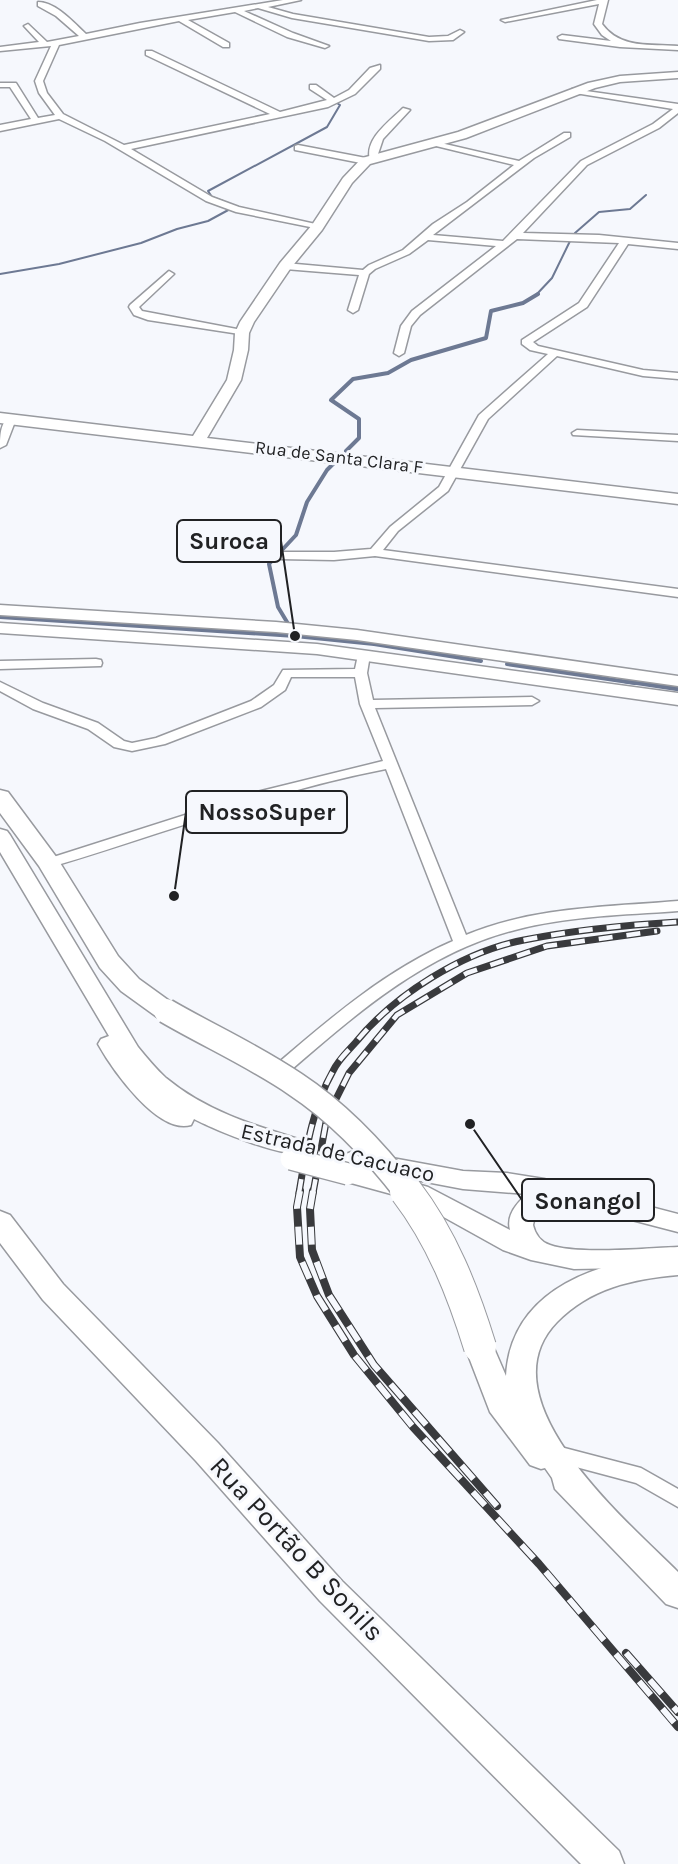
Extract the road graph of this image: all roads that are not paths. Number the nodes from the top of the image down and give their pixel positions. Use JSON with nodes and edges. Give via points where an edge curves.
{"nodes":[{"id":1,"x":297,"y":0,"type":"edge"},
{"id":2,"x":604,"y":1,"type":"edge"},
{"id":3,"x":41,"y":4,"type":"dead end"},
{"id":4,"x":258,"y":6,"type":"junction"},
{"id":5,"x":235,"y":10,"type":"junction"},
{"id":6,"x":181,"y":19,"type":"junction"},
{"id":7,"x":505,"y":20,"type":"dead end"},
{"id":8,"x":28,"y":26,"type":"dead end"},
{"id":9,"x":460,"y":32,"type":"dead end"},
{"id":10,"x":85,"y":37,"type":"junction"},
{"id":11,"x":562,"y":37,"type":"dead end"},
{"id":12,"x":56,"y":43,"type":"junction"},
{"id":13,"x":45,"y":44,"type":"junction"},
{"id":14,"x":226,"y":45,"type":"dead end"},
{"id":15,"x":626,"y":45,"type":"junction"},
{"id":16,"x":325,"y":46,"type":"dead end"},
{"id":17,"x":677,"y":46,"type":"edge"},
{"id":18,"x":0,"y":49,"type":"edge"},
{"id":19,"x":148,"y":53,"type":"dead end"},
{"id":20,"x":377,"y":67,"type":"dead end"},
{"id":21,"x":675,"y":76,"type":"edge"},
{"id":22,"x":0,"y":85,"type":"edge"},
{"id":23,"x":313,"y":87,"type":"dead end"},
{"id":24,"x":575,"y":91,"type":"junction"},
{"id":25,"x":332,"y":100,"type":"junction"},
{"id":26,"x":678,"y":108,"type":"edge"},
{"id":27,"x":406,"y":110,"type":"dead end"},
{"id":28,"x":279,"y":115,"type":"junction"},
{"id":29,"x":60,"y":116,"type":"junction"},
{"id":30,"x":36,"y":121,"type":"junction"},
{"id":31,"x":0,"y":128,"type":"edge"},
{"id":32,"x":567,"y":135,"type":"dead end"},
{"id":33,"x":435,"y":142,"type":"junction"},
{"id":34,"x":123,"y":148,"type":"junction"},
{"id":35,"x":298,"y":148,"type":"dead end"},
{"id":36,"x":369,"y":159,"type":"junction"},
{"id":37,"x":521,"y":164,"type":"junction"},
{"id":38,"x":317,"y":227,"type":"junction"},
{"id":39,"x":515,"y":236,"type":"junction"},
{"id":40,"x":426,"y":237,"type":"junction"},
{"id":41,"x":626,"y":240,"type":"junction"},
{"id":42,"x":506,"y":244,"type":"junction"},
{"id":43,"x":678,"y":246,"type":"edge"},
{"id":44,"x":285,"y":266,"type":"junction"},
{"id":45,"x":364,"y":273,"type":"junction"},
{"id":46,"x":169,"y":274,"type":"dead end"},
{"id":47,"x":353,"y":310,"type":"dead end"},
{"id":48,"x":242,"y":333,"type":"junction"},
{"id":49,"x":399,"y":353,"type":"dead end"},
{"id":50,"x":555,"y":353,"type":"junction"},
{"id":51,"x":678,"y":375,"type":"edge"},
{"id":52,"x":6,"y":418,"type":"edge"},
{"id":53,"x":577,"y":433,"type":"dead end"},
{"id":54,"x":678,"y":438,"type":"edge"},
{"id":55,"x":198,"y":441,"type":"junction"},
{"id":56,"x":0,"y":445,"type":"edge"},
{"id":57,"x":454,"y":471,"type":"junction"},
{"id":58,"x":678,"y":499,"type":"edge"},
{"id":59,"x":375,"y":552,"type":"junction"},
{"id":60,"x":283,"y":556,"type":"dead end"},
{"id":61,"x":678,"y":593,"type":"edge"},
{"id":62,"x":0,"y":610,"type":"edge"},
{"id":63,"x":0,"y":628,"type":"edge"},
{"id":64,"x":499,"y":654,"type":"junction"},
{"id":65,"x":96,"y":663,"type":"dead end"},
{"id":66,"x":362,"y":664,"type":"junction"},
{"id":67,"x":0,"y":665,"type":"edge"},
{"id":68,"x":492,"y":673,"type":"junction"},
{"id":69,"x":678,"y":681,"type":"edge"},
{"id":70,"x":0,"y":686,"type":"edge"},
{"id":71,"x":678,"y":699,"type":"edge"},
{"id":72,"x":531,"y":701,"type":"dead end"},
{"id":73,"x":367,"y":704,"type":"junction"},
{"id":74,"x":391,"y":764,"type":"junction"},
{"id":75,"x":0,"y":797,"type":"edge"},
{"id":76,"x":0,"y":835,"type":"edge"},
{"id":77,"x":0,"y":857,"type":"edge"},
{"id":78,"x":50,"y":862,"type":"junction"},
{"id":79,"x":678,"y":906,"type":"edge"},
{"id":80,"x":461,"y":942,"type":"junction"},
{"id":81,"x":277,"y":1073,"type":"junction"},
{"id":82,"x":294,"y":1153,"type":"junction"},
{"id":83,"x":351,"y":1167,"type":"junction"},
{"id":84,"x":572,"y":1194,"type":"junction"},
{"id":85,"x":0,"y":1222,"type":"edge"},
{"id":86,"x":678,"y":1223,"type":"edge"},
{"id":87,"x":551,"y":1256,"type":"junction"},
{"id":88,"x":678,"y":1257,"type":"edge"},
{"id":89,"x":678,"y":1264,"type":"edge"},
{"id":90,"x":552,"y":1453,"type":"junction"},
{"id":91,"x":578,"y":1491,"type":"junction"},
{"id":92,"x":678,"y":1499,"type":"edge"},
{"id":93,"x":678,"y":1594,"type":"edge"},
{"id":94,"x":606,"y":1864,"type":"edge"}],
"edges":[{"from":1,"to":4,"type":"street"},
{"from":2,"to":7,"type":"street"},
{"from":2,"to":15,"type":"street","via":[[598,16],[600,29]]},
{"from":3,"to":10,"type":"street"},
{"from":4,"to":5,"type":"street"},
{"from":4,"to":9,"type":"street","via":[[292,16],[429,39],[450,39]]},
{"from":5,"to":6,"type":"street"},
{"from":5,"to":16,"type":"street"},
{"from":6,"to":10,"type":"street"},
{"from":6,"to":14,"type":"street"},
{"from":8,"to":13,"type":"street"},
{"from":10,"to":12,"type":"street"},
{"from":11,"to":15,"type":"street"},
{"from":12,"to":13,"type":"street"},
{"from":12,"to":29,"type":"street","via":[[39,81]]},
{"from":13,"to":18,"type":"street"},
{"from":15,"to":17,"type":"street"},
{"from":19,"to":28,"type":"street"},
{"from":20,"to":25,"type":"street","via":[[350,93]]},
{"from":21,"to":24,"type":"main road","via":[[613,80]]},
{"from":22,"to":30,"type":"street","via":[[13,85]]},
{"from":23,"to":25,"type":"street"},
{"from":24,"to":26,"type":"street"},
{"from":24,"to":33,"type":"main road"},
{"from":25,"to":28,"type":"street"},
{"from":26,"to":39,"type":"street","via":[[656,126],[585,163]]},
{"from":27,"to":36,"type":"street","via":[[376,143]]},
{"from":28,"to":34,"type":"street"},
{"from":29,"to":30,"type":"street"},
{"from":29,"to":34,"type":"street"},
{"from":30,"to":31,"type":"street"},
{"from":32,"to":37,"type":"street"},
{"from":33,"to":36,"type":"main road"},
{"from":33,"to":37,"type":"street"},
{"from":34,"to":38,"type":"street","via":[[220,204]]},
{"from":35,"to":36,"type":"street"},
{"from":36,"to":38,"type":"main road","via":[[346,181]]},
{"from":37,"to":40,"type":"street"},
{"from":38,"to":44,"type":"main road"},
{"from":39,"to":41,"type":"street"},
{"from":39,"to":42,"type":"street"},
{"from":40,"to":42,"type":"street"},
{"from":40,"to":45,"type":"street","via":[[401,255]]},
{"from":41,"to":43,"type":"street"},
{"from":41,"to":50,"type":"street","via":[[583,305],[526,342]]},
{"from":42,"to":49,"type":"street","via":[[416,313],[406,326]]},
{"from":44,"to":45,"type":"street"},
{"from":44,"to":48,"type":"main road"},
{"from":45,"to":47,"type":"street"},
{"from":46,"to":48,"type":"street","via":[[136,305],[138,313]]},
{"from":48,"to":55,"type":"main road","via":[[234,380]]},
{"from":50,"to":51,"type":"street","via":[[643,373]]},
{"from":50,"to":57,"type":"street","via":[[483,417]]},
{"from":52,"to":55,"type":"main road","name":"Rua de Santa Clara F"},
{"from":52,"to":56,"type":"street"},
{"from":53,"to":54,"type":"street"},
{"from":55,"to":57,"type":"main road","name":"Rua de Santa Clara F"},
{"from":57,"to":58,"type":"main road","name":"Rua de Santa Clara F"},
{"from":57,"to":59,"type":"street","via":[[444,489],[394,529]]},
{"from":59,"to":60,"type":"street"},
{"from":59,"to":61,"type":"street"},
{"from":62,"to":64,"type":"main road","via":[[315,630]]},
{"from":63,"to":66,"type":"main road","via":[[266,645]]},
{"from":64,"to":68,"type":"main road"},
{"from":64,"to":69,"type":"main road"},
{"from":65,"to":67,"type":"street"},
{"from":66,"to":68,"type":"main road"},
{"from":66,"to":70,"type":"street","via":[[288,673],[280,687],[256,704],[180,734],[132,747]]},
{"from":66,"to":73,"type":"street"},
{"from":68,"to":71,"type":"main road"},
{"from":72,"to":73,"type":"street"},
{"from":73,"to":74,"type":"street"},
{"from":74,"to":78,"type":"street","via":[[270,792]]},
{"from":74,"to":80,"type":"street"},
{"from":75,"to":78,"type":"main road"},
{"from":76,"to":82,"type":"main road","name":"Estrada de Cacuaco","via":[[130,1053],[156,1083],[193,1110]]},
{"from":77,"to":82,"type":"main road","name":"Estrada de Cacuaco","via":[[130,1077],[149,1096],[197,1127],[236,1143]]},
{"from":78,"to":81,"type":"main road","bridge":true,"via":[[109,962],[130,984],[166,1011]]},
{"from":79,"to":80,"type":"street","via":[[511,926]]},
{"from":80,"to":81,"type":"street","via":[[395,977]]},
{"from":81,"to":91,"type":"main road","bridge":true,"via":[[333,1112],[367,1144],[418,1205],[471,1311],[501,1403],[546,1461]]},
{"from":82,"to":83,"type":"main road","name":"Estrada de Cacuaco","bridge":true},
{"from":83,"to":84,"type":"main road","name":"Estrada de Cacuaco","via":[[507,1182]]},
{"from":83,"to":87,"type":"main road","name":"Estrada de Cacuaco","via":[[420,1193],[512,1244]]},
{"from":84,"to":86,"type":"main road"},
{"from":84,"to":87,"type":"main road","via":[[544,1195],[524,1209],[520,1220],[528,1242]]},
{"from":85,"to":94,"type":"main road","name":"Rua Portão B Sonils","via":[[53,1292],[207,1452],[331,1591]]},
{"from":87,"to":88,"type":"main road","name":"Estrada de Cacuaco"},
{"from":89,"to":90,"type":"main road","via":[[615,1274],[585,1286],[560,1300],[534,1326],[520,1355],[520,1379],[526,1404]]},
{"from":90,"to":91,"type":"main road"},
{"from":90,"to":92,"type":"street","via":[[641,1476]]},
{"from":91,"to":93,"type":"main road"}]}
